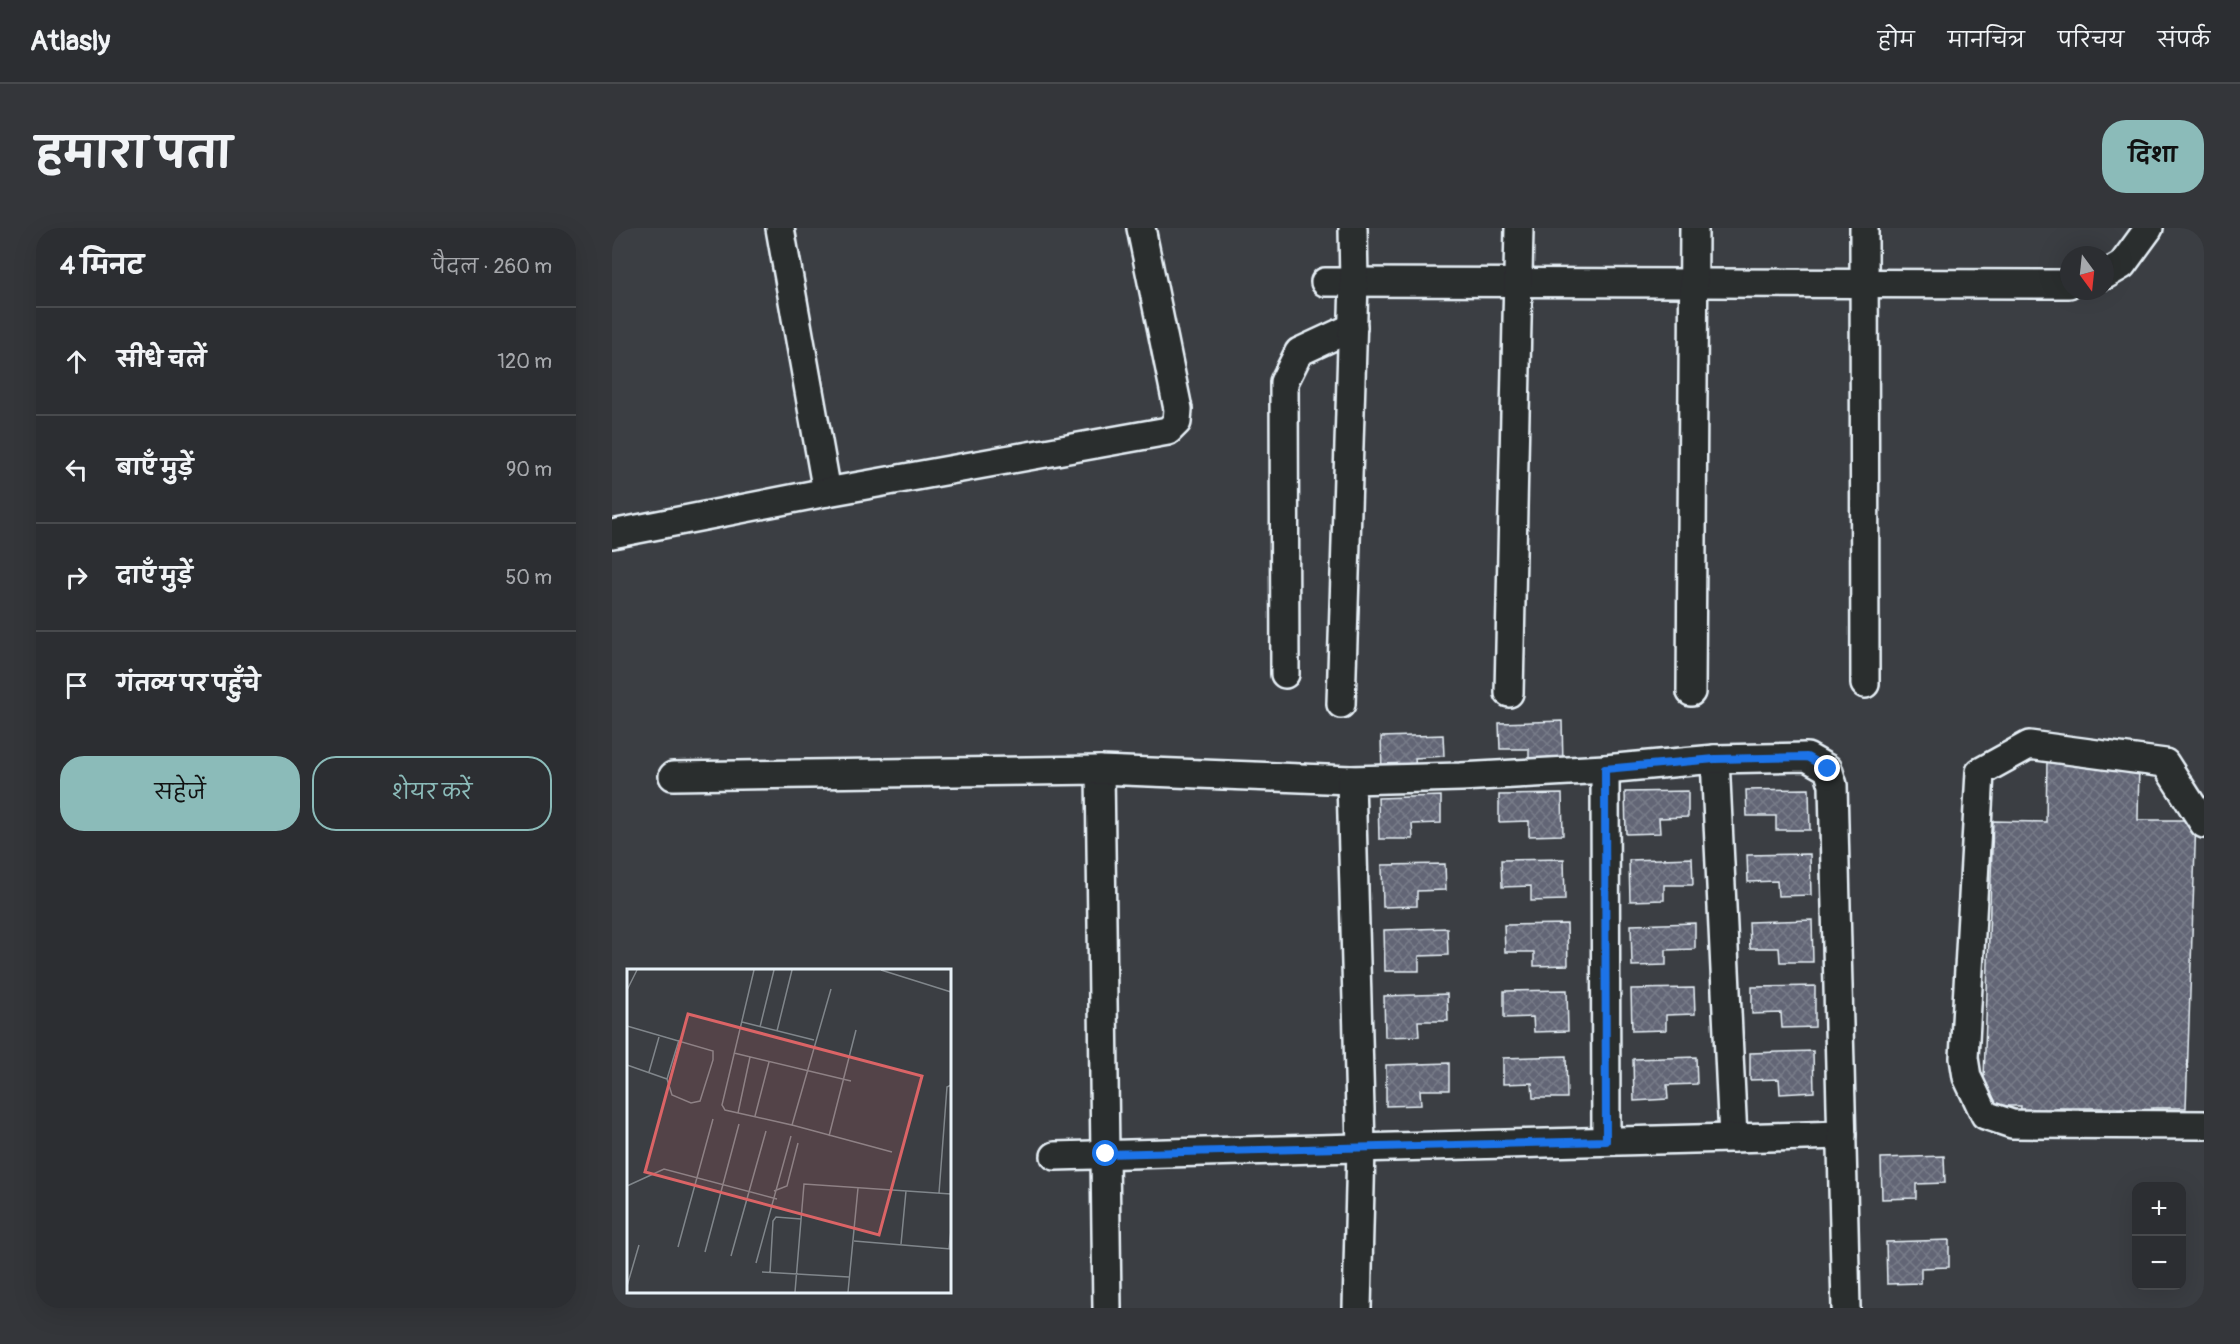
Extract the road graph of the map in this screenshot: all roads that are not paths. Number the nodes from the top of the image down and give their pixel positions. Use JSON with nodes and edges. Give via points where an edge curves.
{"nodes":[{"id":1,"x":780,"y":228,"type":"edge"},
{"id":2,"x":1142,"y":228,"type":"edge"},
{"id":3,"x":1353,"y":228,"type":"edge"},
{"id":4,"x":1519,"y":228,"type":"edge"},
{"id":5,"x":1694,"y":228,"type":"edge"},
{"id":6,"x":1864,"y":228,"type":"edge"},
{"id":7,"x":2149,"y":228,"type":"edge"},
{"id":8,"x":2114,"y":269,"type":"edge"},
{"id":9,"x":1325,"y":282,"type":"dead end"},
{"id":10,"x":1354,"y":282,"type":"junction"},
{"id":11,"x":1519,"y":283,"type":"junction"},
{"id":12,"x":1694,"y":283,"type":"junction"},
{"id":13,"x":1863,"y":283,"type":"junction"},
{"id":14,"x":2060,"y":284,"type":"edge"},
{"id":15,"x":1353,"y":327,"type":"junction"},
{"id":16,"x":827,"y":492,"type":"junction"},
{"id":17,"x":612,"y":534,"type":"edge"},
{"id":18,"x":1285,"y":674,"type":"dead end"},
{"id":19,"x":1865,"y":684,"type":"dead end"},
{"id":20,"x":1691,"y":692,"type":"dead end"},
{"id":21,"x":1509,"y":693,"type":"dead end"},
{"id":22,"x":1341,"y":704,"type":"dead end"},
{"id":23,"x":1715,"y":759,"type":"junction"},
{"id":24,"x":1605,"y":769,"type":"junction"},
{"id":25,"x":1100,"y":770,"type":"junction"},
{"id":26,"x":673,"y":776,"type":"dead end"},
{"id":27,"x":1352,"y":780,"type":"junction"},
{"id":28,"x":2204,"y":824,"type":"edge"},
{"id":29,"x":2204,"y":1125,"type":"edge"},
{"id":30,"x":1842,"y":1135,"type":"junction"},
{"id":31,"x":1733,"y":1137,"type":"junction"},
{"id":32,"x":1606,"y":1141,"type":"junction"},
{"id":33,"x":1361,"y":1147,"type":"junction"},
{"id":34,"x":1106,"y":1154,"type":"junction"},
{"id":35,"x":1055,"y":1156,"type":"dead end"},
{"id":36,"x":1107,"y":1308,"type":"edge"},
{"id":37,"x":1358,"y":1308,"type":"edge"},
{"id":38,"x":1846,"y":1308,"type":"edge"}],
"edges":[{"from":1,"to":16,"type":"street"},
{"from":2,"to":16,"type":"street","via":[[1178,409],[1177,422],[1168,431]]},
{"from":3,"to":10,"type":"street"},
{"from":4,"to":11,"type":"street"},
{"from":5,"to":12,"type":"street"},
{"from":6,"to":13,"type":"street"},
{"from":7,"to":8,"type":"street","via":[[2122,265]]},
{"from":9,"to":10,"type":"street"},
{"from":10,"to":11,"type":"street"},
{"from":10,"to":15,"type":"street"},
{"from":11,"to":12,"type":"street"},
{"from":11,"to":21,"type":"street"},
{"from":12,"to":13,"type":"street"},
{"from":12,"to":20,"type":"street"},
{"from":13,"to":14,"type":"street"},
{"from":13,"to":19,"type":"street"},
{"from":15,"to":18,"type":"street","via":[[1299,352],[1284,382]]},
{"from":15,"to":22,"type":"street"},
{"from":16,"to":17,"type":"street"},
{"from":23,"to":24,"type":"street"},
{"from":23,"to":30,"type":"street","via":[[1807,757],[1828,769],[1833,785]]},
{"from":23,"to":31,"type":"street"},
{"from":24,"to":27,"type":"street"},
{"from":24,"to":32,"type":"street"},
{"from":25,"to":26,"type":"street"},
{"from":25,"to":27,"type":"street"},
{"from":25,"to":34,"type":"street"},
{"from":27,"to":33,"type":"street"},
{"from":28,"to":29,"type":"street","via":[[2165,763],[2029,745],[1980,772],[1964,1058],[1967,1077],[1985,1115],[2012,1124]]},
{"from":30,"to":31,"type":"street"},
{"from":30,"to":38,"type":"street"},
{"from":31,"to":32,"type":"street"},
{"from":32,"to":33,"type":"street"},
{"from":33,"to":34,"type":"street"},
{"from":33,"to":37,"type":"street"},
{"from":34,"to":35,"type":"street"},
{"from":34,"to":36,"type":"street"}]}
